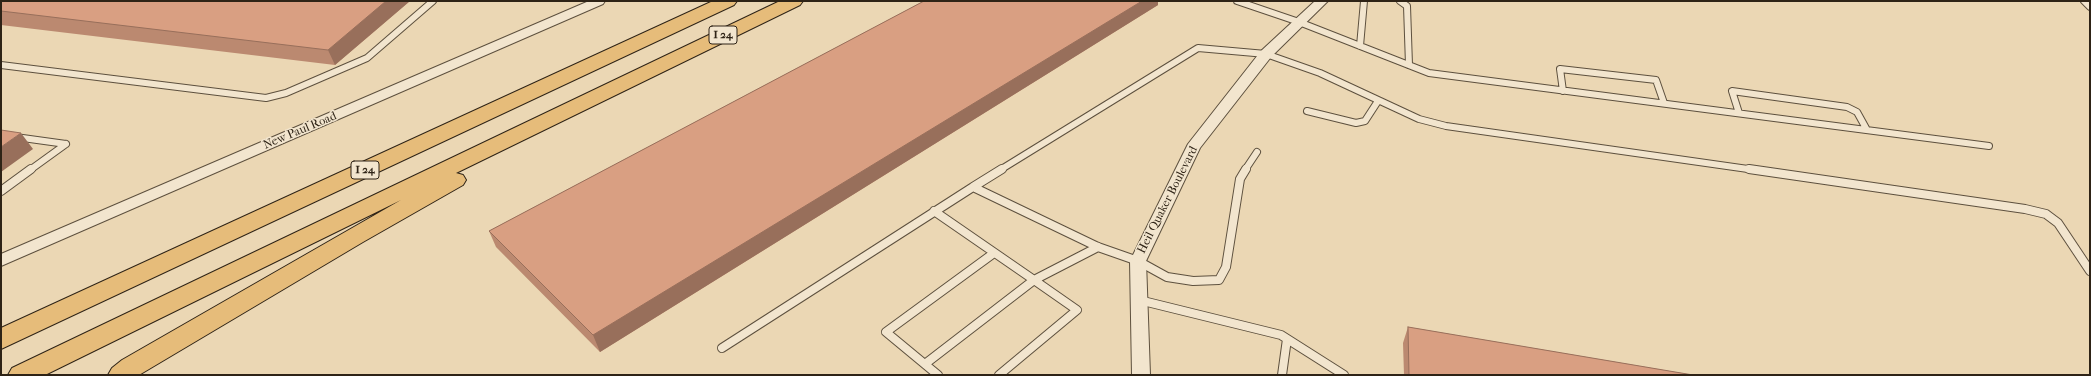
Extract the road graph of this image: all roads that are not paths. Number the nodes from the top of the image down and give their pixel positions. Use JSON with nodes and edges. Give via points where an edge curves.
{"nodes":[{"id":1,"x":433,"y":1,"type":"edge"},
{"id":2,"x":599,"y":1,"type":"edge"},
{"id":3,"x":728,"y":1,"type":"edge"},
{"id":4,"x":794,"y":1,"type":"edge"},
{"id":5,"x":1237,"y":1,"type":"edge"},
{"id":6,"x":1322,"y":1,"type":"edge"},
{"id":7,"x":1364,"y":1,"type":"edge"},
{"id":8,"x":1400,"y":1,"type":"edge"},
{"id":9,"x":2084,"y":1,"type":"edge"},
{"id":10,"x":2090,"y":7,"type":"edge"},
{"id":11,"x":1299,"y":22,"type":"junction"},
{"id":12,"x":1360,"y":46,"type":"junction"},
{"id":13,"x":1266,"y":54,"type":"junction"},
{"id":14,"x":1,"y":65,"type":"edge"},
{"id":15,"x":1409,"y":65,"type":"junction"},
{"id":16,"x":652,"y":70,"type":"junction"},
{"id":17,"x":1563,"y":91,"type":"junction"},
{"id":18,"x":1378,"y":101,"type":"junction"},
{"id":19,"x":1664,"y":104,"type":"junction"},
{"id":20,"x":1307,"y":111,"type":"dead end"},
{"id":21,"x":1739,"y":113,"type":"junction"},
{"id":22,"x":1867,"y":130,"type":"junction"},
{"id":23,"x":1,"y":135,"type":"edge"},
{"id":24,"x":1989,"y":146,"type":"dead end"},
{"id":25,"x":1257,"y":152,"type":"dead end"},
{"id":26,"x":972,"y":187,"type":"junction"},
{"id":27,"x":1,"y":191,"type":"edge"},
{"id":28,"x":934,"y":211,"type":"junction"},
{"id":29,"x":1098,"y":247,"type":"junction"},
{"id":30,"x":994,"y":253,"type":"junction"},
{"id":31,"x":1,"y":260,"type":"edge"},
{"id":32,"x":1138,"y":261,"type":"junction"},
{"id":33,"x":2090,"y":271,"type":"edge"},
{"id":34,"x":1034,"y":280,"type":"junction"},
{"id":35,"x":1139,"y":300,"type":"junction"},
{"id":36,"x":1,"y":339,"type":"edge"},
{"id":37,"x":1287,"y":339,"type":"junction"},
{"id":38,"x":722,"y":348,"type":"dead end"},
{"id":39,"x":925,"y":364,"type":"junction"},
{"id":40,"x":21,"y":375,"type":"edge"},
{"id":41,"x":121,"y":375,"type":"edge"},
{"id":42,"x":938,"y":375,"type":"edge"},
{"id":43,"x":999,"y":375,"type":"edge"},
{"id":44,"x":1141,"y":375,"type":"edge"},
{"id":45,"x":1282,"y":375,"type":"edge"},
{"id":46,"x":1344,"y":375,"type":"edge"}],
"edges":[{"from":1,"to":14,"type":"lane","via":[[367,58],[286,93],[266,98]]},
{"from":2,"to":31,"type":"street","name":"New Paul Road"},
{"from":3,"to":36,"type":"highway","number":"I 24"},
{"from":4,"to":16,"type":"highway","number":"I 24"},
{"from":5,"to":11,"type":"lane"},
{"from":6,"to":11,"type":"street","name":"Heil Quaker Boulevard"},
{"from":7,"to":12,"type":"lane"},
{"from":8,"to":15,"type":"lane","via":[[1407,6]]},
{"from":9,"to":10,"type":"lane"},
{"from":11,"to":12,"type":"lane"},
{"from":11,"to":13,"type":"street","name":"Heil Quaker Boulevard"},
{"from":12,"to":15,"type":"lane"},
{"from":13,"to":18,"type":"lane","via":[[1320,73]]},
{"from":13,"to":26,"type":"lane","via":[[1198,48]]},
{"from":13,"to":32,"type":"street","name":"Heil Quaker Boulevard","via":[[1193,147]]},
{"from":15,"to":17,"type":"lane","via":[[1429,73]]},
{"from":16,"to":40,"type":"highway","number":"I 24"},
{"from":16,"to":41,"type":"highway","via":[[355,236]]},
{"from":17,"to":19,"type":"lane"},
{"from":17,"to":19,"type":"lane","via":[[1560,68],[1656,80]]},
{"from":18,"to":20,"type":"lane","via":[[1366,121],[1356,124]]},
{"from":18,"to":33,"type":"lane","via":[[1419,119],[1446,126],[2046,214],[2058,223]]},
{"from":19,"to":21,"type":"lane"},
{"from":21,"to":22,"type":"lane"},
{"from":21,"to":22,"type":"lane","via":[[1732,92],[1847,107],[1857,112]]},
{"from":22,"to":24,"type":"lane"},
{"from":23,"to":27,"type":"lane","via":[[66,144]]},
{"from":25,"to":32,"type":"lane","via":[[1240,179],[1226,267],[1218,280],[1193,281],[1167,277]]},
{"from":26,"to":28,"type":"lane"},
{"from":26,"to":29,"type":"lane"},
{"from":28,"to":30,"type":"lane"},
{"from":28,"to":38,"type":"lane"},
{"from":29,"to":32,"type":"lane"},
{"from":29,"to":34,"type":"lane"},
{"from":30,"to":34,"type":"lane"},
{"from":30,"to":39,"type":"lane","via":[[886,332]]},
{"from":32,"to":35,"type":"street","name":"Heil Quaker Boulevard"},
{"from":34,"to":39,"type":"lane"},
{"from":34,"to":43,"type":"lane","via":[[1077,310]]},
{"from":35,"to":37,"type":"lane","via":[[1280,335]]},
{"from":35,"to":44,"type":"street","name":"Heil Quaker Boulevard"},
{"from":37,"to":45,"type":"lane"},
{"from":37,"to":46,"type":"lane"},
{"from":39,"to":42,"type":"lane"}]}
